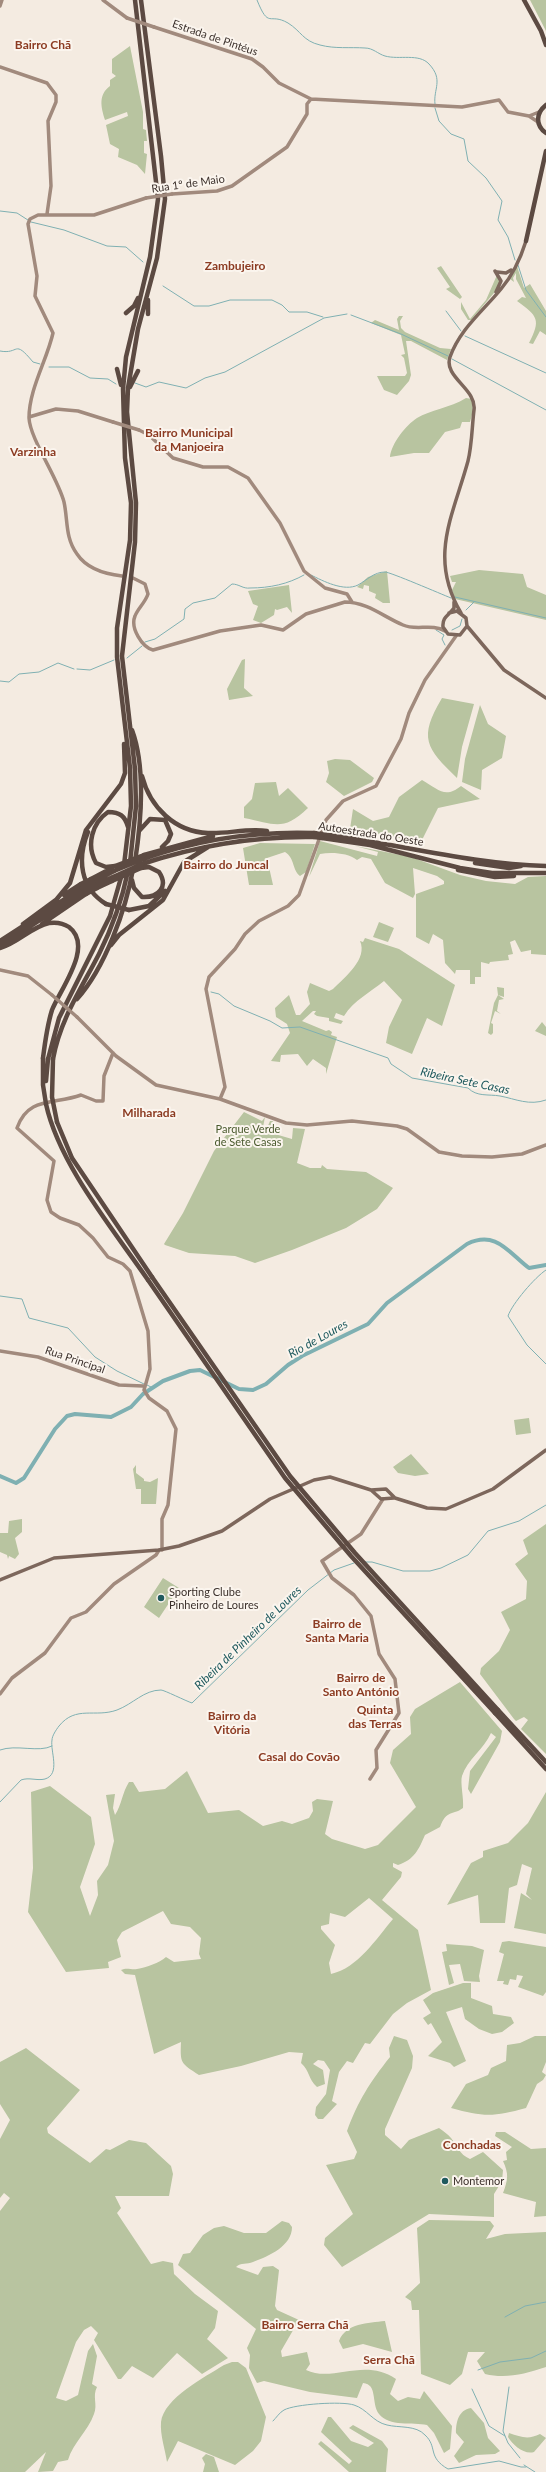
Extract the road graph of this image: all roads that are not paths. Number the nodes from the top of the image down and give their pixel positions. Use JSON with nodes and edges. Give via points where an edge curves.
{"nodes":[{"id":1,"x":2,"y":0,"type":"edge"},
{"id":2,"x":103,"y":0,"type":"edge"},
{"id":3,"x":135,"y":0,"type":"edge"},
{"id":4,"x":141,"y":0,"type":"edge"},
{"id":5,"x":524,"y":0,"type":"edge"},
{"id":6,"x":528,"y":0,"type":"edge"},
{"id":7,"x":0,"y":6,"type":"edge"},
{"id":8,"x":546,"y":36,"type":"edge"},
{"id":9,"x":546,"y":45,"type":"edge"},
{"id":10,"x":0,"y":67,"type":"edge"},
{"id":11,"x":298,"y":94,"type":"junction"},
{"id":12,"x":311,"y":99,"type":"junction"},
{"id":13,"x":546,"y":104,"type":"edge"},
{"id":14,"x":307,"y":105,"type":"junction"},
{"id":15,"x":539,"y":112,"type":"junction"},
{"id":16,"x":529,"y":116,"type":"junction"},
{"id":17,"x":538,"y":122,"type":"junction"},
{"id":18,"x":546,"y":133,"type":"edge"},
{"id":19,"x":546,"y":151,"type":"edge"},
{"id":20,"x":546,"y":163,"type":"edge"},
{"id":21,"x":47,"y":214,"type":"junction"},
{"id":22,"x":526,"y":241,"type":"junction"},
{"id":23,"x":514,"y":268,"type":"junction"},
{"id":24,"x":500,"y":276,"type":"junction"},
{"id":25,"x":145,"y":278,"type":"junction"},
{"id":26,"x":509,"y":278,"type":"junction"},
{"id":27,"x":150,"y":282,"type":"junction"},
{"id":28,"x":495,"y":297,"type":"junction"},
{"id":29,"x":126,"y":313,"type":"dead end"},
{"id":30,"x":148,"y":314,"type":"dead end"},
{"id":31,"x":117,"y":369,"type":"dead end"},
{"id":32,"x":138,"y":371,"type":"dead end"},
{"id":33,"x":125,"y":402,"type":"junction"},
{"id":34,"x":29,"y":417,"type":"junction"},
{"id":35,"x":122,"y":576,"type":"dead end"},
{"id":36,"x":133,"y":578,"type":"dead end"},
{"id":37,"x":454,"y":601,"type":"junction"},
{"id":38,"x":352,"y":602,"type":"junction"},
{"id":39,"x":449,"y":613,"type":"junction"},
{"id":40,"x":461,"y":613,"type":"junction"},
{"id":41,"x":443,"y":621,"type":"junction"},
{"id":42,"x":467,"y":626,"type":"junction"},
{"id":43,"x":436,"y":627,"type":"junction"},
{"id":44,"x":447,"y":632,"type":"junction"},
{"id":45,"x":462,"y":633,"type":"junction"},
{"id":46,"x":472,"y":634,"type":"junction"},
{"id":47,"x":456,"y":636,"type":"junction"},
{"id":48,"x":448,"y":645,"type":"junction"},
{"id":49,"x":546,"y":698,"type":"edge"},
{"id":50,"x":130,"y":723,"type":"junction"},
{"id":51,"x":125,"y":727,"type":"junction"},
{"id":52,"x":140,"y":769,"type":"junction"},
{"id":53,"x":92,"y":823,"type":"junction"},
{"id":54,"x":130,"y":831,"type":"junction"},
{"id":55,"x":139,"y":832,"type":"junction"},
{"id":56,"x":228,"y":832,"type":"junction"},
{"id":57,"x":276,"y":832,"type":"junction"},
{"id":58,"x":314,"y":835,"type":"junction"},
{"id":59,"x":323,"y":836,"type":"junction"},
{"id":60,"x":215,"y":844,"type":"junction"},
{"id":61,"x":159,"y":850,"type":"junction"},
{"id":62,"x":454,"y":857,"type":"junction"},
{"id":63,"x":142,"y":861,"type":"junction"},
{"id":64,"x":524,"y":865,"type":"junction"},
{"id":65,"x":546,"y":866,"type":"edge"},
{"id":66,"x":114,"y":869,"type":"junction"},
{"id":67,"x":546,"y":873,"type":"edge"},
{"id":68,"x":132,"y":874,"type":"junction"},
{"id":69,"x":173,"y":880,"type":"junction"},
{"id":70,"x":94,"y":883,"type":"junction"},
{"id":71,"x":83,"y":890,"type":"junction"},
{"id":72,"x":56,"y":900,"type":"junction"},
{"id":73,"x":38,"y":928,"type":"junction"},
{"id":74,"x":14,"y":932,"type":"junction"},
{"id":75,"x":0,"y":941,"type":"edge"},
{"id":76,"x":0,"y":947,"type":"edge"},
{"id":77,"x":103,"y":957,"type":"junction"},
{"id":78,"x":0,"y":970,"type":"edge"},
{"id":79,"x":71,"y":1006,"type":"junction"},
{"id":80,"x":113,"y":1053,"type":"junction"},
{"id":81,"x":48,"y":1059,"type":"junction"},
{"id":82,"x":220,"y":1099,"type":"junction"},
{"id":83,"x":546,"y":1145,"type":"edge"},
{"id":84,"x":150,"y":1279,"type":"junction"},
{"id":85,"x":0,"y":1351,"type":"edge"},
{"id":86,"x":144,"y":1386,"type":"junction"},
{"id":87,"x":546,"y":1450,"type":"edge"},
{"id":88,"x":380,"y":1489,"type":"junction"},
{"id":89,"x":371,"y":1490,"type":"junction"},
{"id":90,"x":389,"y":1493,"type":"junction"},
{"id":91,"x":382,"y":1497,"type":"junction"},
{"id":92,"x":395,"y":1498,"type":"junction"},
{"id":93,"x":160,"y":1550,"type":"junction"},
{"id":94,"x":0,"y":1580,"type":"edge"},
{"id":95,"x":0,"y":1694,"type":"edge"},
{"id":96,"x":497,"y":1711,"type":"junction"},
{"id":97,"x":510,"y":1730,"type":"junction"},
{"id":98,"x":546,"y":1761,"type":"edge"},
{"id":99,"x":546,"y":1769,"type":"edge"},
{"id":100,"x":546,"y":1773,"type":"edge"},
{"id":101,"x":370,"y":1779,"type":"dead end"}],
"edges":[{"from":1,"to":7,"type":"street"},
{"from":2,"to":11,"type":"street","name":"Estrada de Pintéus","bridge":true,"via":[[127,18],[252,59],[279,83]]},
{"from":3,"to":25,"type":"highway","via":[[158,199]]},
{"from":4,"to":27,"type":"highway","via":[[165,199],[157,258]]},
{"from":5,"to":9,"type":"highway"},
{"from":6,"to":8,"type":"highway"},
{"from":10,"to":21,"type":"street","via":[[47,83],[53,88],[57,99],[48,121],[51,186]]},
{"from":11,"to":12,"type":"street","name":"Estrada de Pintéus"},
{"from":11,"to":14,"type":"street"},
{"from":12,"to":14,"type":"street","name":"Rua 1º de Maio"},
{"from":12,"to":16,"type":"street","name":"Estrada de Pintéus","via":[[462,107],[501,101],[508,112]]},
{"from":13,"to":15,"type":"highway"},
{"from":14,"to":21,"type":"street","name":"Rua 1º de Maio","bridge":true,"via":[[307,114],[287,147],[232,186],[217,191],[146,198],[94,215]]},
{"from":15,"to":16,"type":"street"},
{"from":15,"to":17,"type":"highway"},
{"from":16,"to":17,"type":"street"},
{"from":17,"to":18,"type":"highway"},
{"from":19,"to":22,"type":"highway"},
{"from":20,"to":22,"type":"highway"},
{"from":21,"to":34,"type":"street","name":"Rua 1º de Maio","via":[[29,220],[38,280],[34,290],[35,296],[53,333]]},
{"from":22,"to":23,"type":"main road"},
{"from":23,"to":24,"type":"main road","via":[[506,273],[495,271]]},
{"from":23,"to":26,"type":"main road"},
{"from":24,"to":26,"type":"main road"},
{"from":24,"to":28,"type":"main road","via":[[500,286]]},
{"from":25,"to":29,"type":"highway","via":[[137,301]]},
{"from":25,"to":33,"type":"highway","via":[[126,357]]},
{"from":26,"to":28,"type":"main road"},
{"from":27,"to":30,"type":"highway"},
{"from":27,"to":33,"type":"highway","via":[[132,357]]},
{"from":28,"to":37,"type":"main road","via":[[464,331],[450,358],[452,372],[471,395],[475,405],[468,459],[444,539],[448,578]]},
{"from":31,"to":33,"type":"highway"},
{"from":32,"to":33,"type":"highway"},
{"from":33,"to":50,"type":"highway","via":[[136,503],[135,542],[122,656]]},
{"from":33,"to":51,"type":"highway","via":[[131,503],[130,540],[117,628],[117,656]]},
{"from":34,"to":35,"type":"street","via":[[63,498],[71,544],[77,555],[100,572]]},
{"from":34,"to":38,"type":"street","bridge":true,"via":[[56,408],[84,412],[149,435],[173,458],[203,468],[228,467],[248,478],[280,524],[304,571],[325,588],[347,594]]},
{"from":36,"to":38,"type":"street","via":[[144,584],[148,594],[134,619],[136,630],[146,647],[153,650],[220,630],[261,625],[283,630],[312,612]]},
{"from":37,"to":39,"type":"main road","via":[[454,608]]},
{"from":37,"to":40,"type":"main road"},
{"from":38,"to":43,"type":"street","via":[[384,613],[403,625]]},
{"from":39,"to":40,"type":"main road"},
{"from":39,"to":41,"type":"main road"},
{"from":40,"to":42,"type":"main road","via":[[466,618]]},
{"from":41,"to":43,"type":"street"},
{"from":41,"to":44,"type":"main road"},
{"from":42,"to":45,"type":"main road"},
{"from":42,"to":46,"type":"main road"},
{"from":43,"to":44,"type":"street"},
{"from":44,"to":47,"type":"main road"},
{"from":44,"to":48,"type":"street"},
{"from":45,"to":46,"type":"main road"},
{"from":45,"to":47,"type":"main road"},
{"from":46,"to":49,"type":"main road","via":[[485,645],[504,670]]},
{"from":47,"to":48,"type":"street"},
{"from":48,"to":82,"type":"street","via":[[425,680],[409,713],[402,739],[376,786],[343,801],[326,820],[299,895],[288,906],[252,928],[209,977],[206,989],[225,1087]]},
{"from":50,"to":52,"type":"highway"},
{"from":50,"to":79,"type":"highway","via":[[136,806],[132,851],[126,879],[107,937]]},
{"from":51,"to":53,"type":"highway","via":[[124,777],[117,792]]},
{"from":51,"to":54,"type":"highway","via":[[130,768]]},
{"from":52,"to":55,"type":"highway"},
{"from":52,"to":56,"type":"highway","via":[[148,794],[172,821],[189,830]]},
{"from":53,"to":69,"type":"highway","bridge":true,"via":[[83,852],[82,872],[93,894],[106,904],[129,910],[139,909],[154,903]]},
{"from":53,"to":72,"type":"highway","via":[[83,836],[70,883]]},
{"from":54,"to":66,"type":"highway","via":[[124,817],[108,812],[102,816],[93,832],[91,852],[96,862]]},
{"from":54,"to":81,"type":"highway","via":[[121,879],[110,916],[59,1018]]},
{"from":55,"to":61,"type":"highway","via":[[150,819],[165,820],[171,834]]},
{"from":55,"to":68,"type":"highway"},
{"from":56,"to":57,"type":"highway"},
{"from":56,"to":61,"type":"highway"},
{"from":57,"to":58,"type":"highway","name":"Autoestrada do Oeste"},
{"from":57,"to":63,"type":"highway","name":"Autoestrada do Oeste","via":[[209,840]]},
{"from":58,"to":59,"type":"highway","name":"Autoestrada do Oeste","bridge":true},
{"from":58,"to":60,"type":"highway","name":"Autoestrada do Oeste"},
{"from":59,"to":62,"type":"highway","name":"Autoestrada do Oeste","via":[[371,840]]},
{"from":59,"to":67,"type":"highway","name":"Autoestrada do Oeste","via":[[492,873]]},
{"from":60,"to":63,"type":"highway","name":"Autoestrada do Oeste"},
{"from":60,"to":69,"type":"highway","via":[[190,856]]},
{"from":61,"to":63,"type":"highway"},
{"from":62,"to":64,"type":"highway","name":"Autoestrada do Oeste"},
{"from":62,"to":64,"type":"highway","name":"Autoestrada do Oeste","via":[[486,865],[517,868]]},
{"from":63,"to":66,"type":"highway","name":"Autoestrada do Oeste","bridge":true},
{"from":63,"to":68,"type":"highway","via":[[162,875],[163,885],[155,896],[142,897],[136,893]]},
{"from":63,"to":70,"type":"highway","name":"Autoestrada do Oeste","bridge":true,"via":[[112,879]]},
{"from":64,"to":65,"type":"highway","name":"Autoestrada do Oeste"},
{"from":66,"to":70,"type":"highway","name":"Autoestrada do Oeste"},
{"from":68,"to":77,"type":"highway","via":[[120,915]]},
{"from":69,"to":77,"type":"highway","via":[[160,904],[119,935]]},
{"from":70,"to":71,"type":"highway","name":"Autoestrada do Oeste","bridge":true},
{"from":70,"to":71,"type":"highway","bridge":true},
{"from":71,"to":72,"type":"highway"},
{"from":71,"to":73,"type":"highway"},
{"from":71,"to":74,"type":"highway","name":"Autoestrada do Oeste"},
{"from":71,"to":76,"type":"highway","name":"Autoestrada do Oeste"},
{"from":72,"to":74,"type":"highway"},
{"from":73,"to":76,"type":"highway","via":[[8,946]]},
{"from":73,"to":81,"type":"highway","via":[[47,923],[61,923],[73,931],[79,945],[76,962],[52,1011]]},
{"from":74,"to":75,"type":"highway","name":"Autoestrada do Oeste"},
{"from":77,"to":79,"type":"highway","via":[[83,992]]},
{"from":78,"to":80,"type":"street","bridge":true,"via":[[28,976],[78,1017]]},
{"from":79,"to":81,"type":"highway"},
{"from":80,"to":82,"type":"street","via":[[156,1085]]},
{"from":80,"to":86,"type":"street","via":[[104,1076],[103,1101],[81,1095],[33,1106],[24,1112],[17,1128],[54,1161],[47,1200],[51,1212],[84,1229],[108,1257],[123,1264],[130,1271],[148,1331],[150,1369]]},
{"from":81,"to":84,"type":"highway","bridge":true,"via":[[57,1122],[72,1158]]},
{"from":81,"to":84,"type":"highway","bridge":true,"via":[[46,1104],[51,1123],[76,1174]]},
{"from":82,"to":83,"type":"street","via":[[292,1124],[352,1121],[397,1126],[446,1155],[492,1157],[522,1154]]},
{"from":84,"to":96,"type":"highway","bridge":true,"via":[[286,1478],[351,1556]]},
{"from":85,"to":86,"type":"street","name":"Rua Principal","via":[[38,1357],[119,1385]]},
{"from":86,"to":93,"type":"street","via":[[147,1397],[166,1411],[176,1428],[162,1519]]},
{"from":87,"to":92,"type":"main road","via":[[493,1489],[450,1508],[431,1508]]},
{"from":88,"to":89,"type":"main road"},
{"from":88,"to":90,"type":"main road","via":[[386,1489]]},
{"from":88,"to":91,"type":"main road"},
{"from":89,"to":91,"type":"main road"},
{"from":89,"to":93,"type":"main road","via":[[330,1477],[295,1486],[270,1499],[222,1531]]},
{"from":90,"to":91,"type":"main road"},
{"from":90,"to":92,"type":"main road"},
{"from":91,"to":92,"type":"main road"},
{"from":91,"to":101,"type":"street","via":[[362,1534],[322,1561],[331,1576],[354,1596],[371,1616],[379,1654],[393,1674],[396,1684],[399,1713],[376,1750],[378,1768]]},
{"from":93,"to":94,"type":"main road","via":[[54,1558]]},
{"from":93,"to":95,"type":"street","via":[[114,1584],[86,1612],[74,1617],[45,1653],[12,1678]]},
{"from":96,"to":97,"type":"highway"},
{"from":96,"to":98,"type":"highway"},
{"from":97,"to":99,"type":"highway"},
{"from":97,"to":100,"type":"highway"}]}
